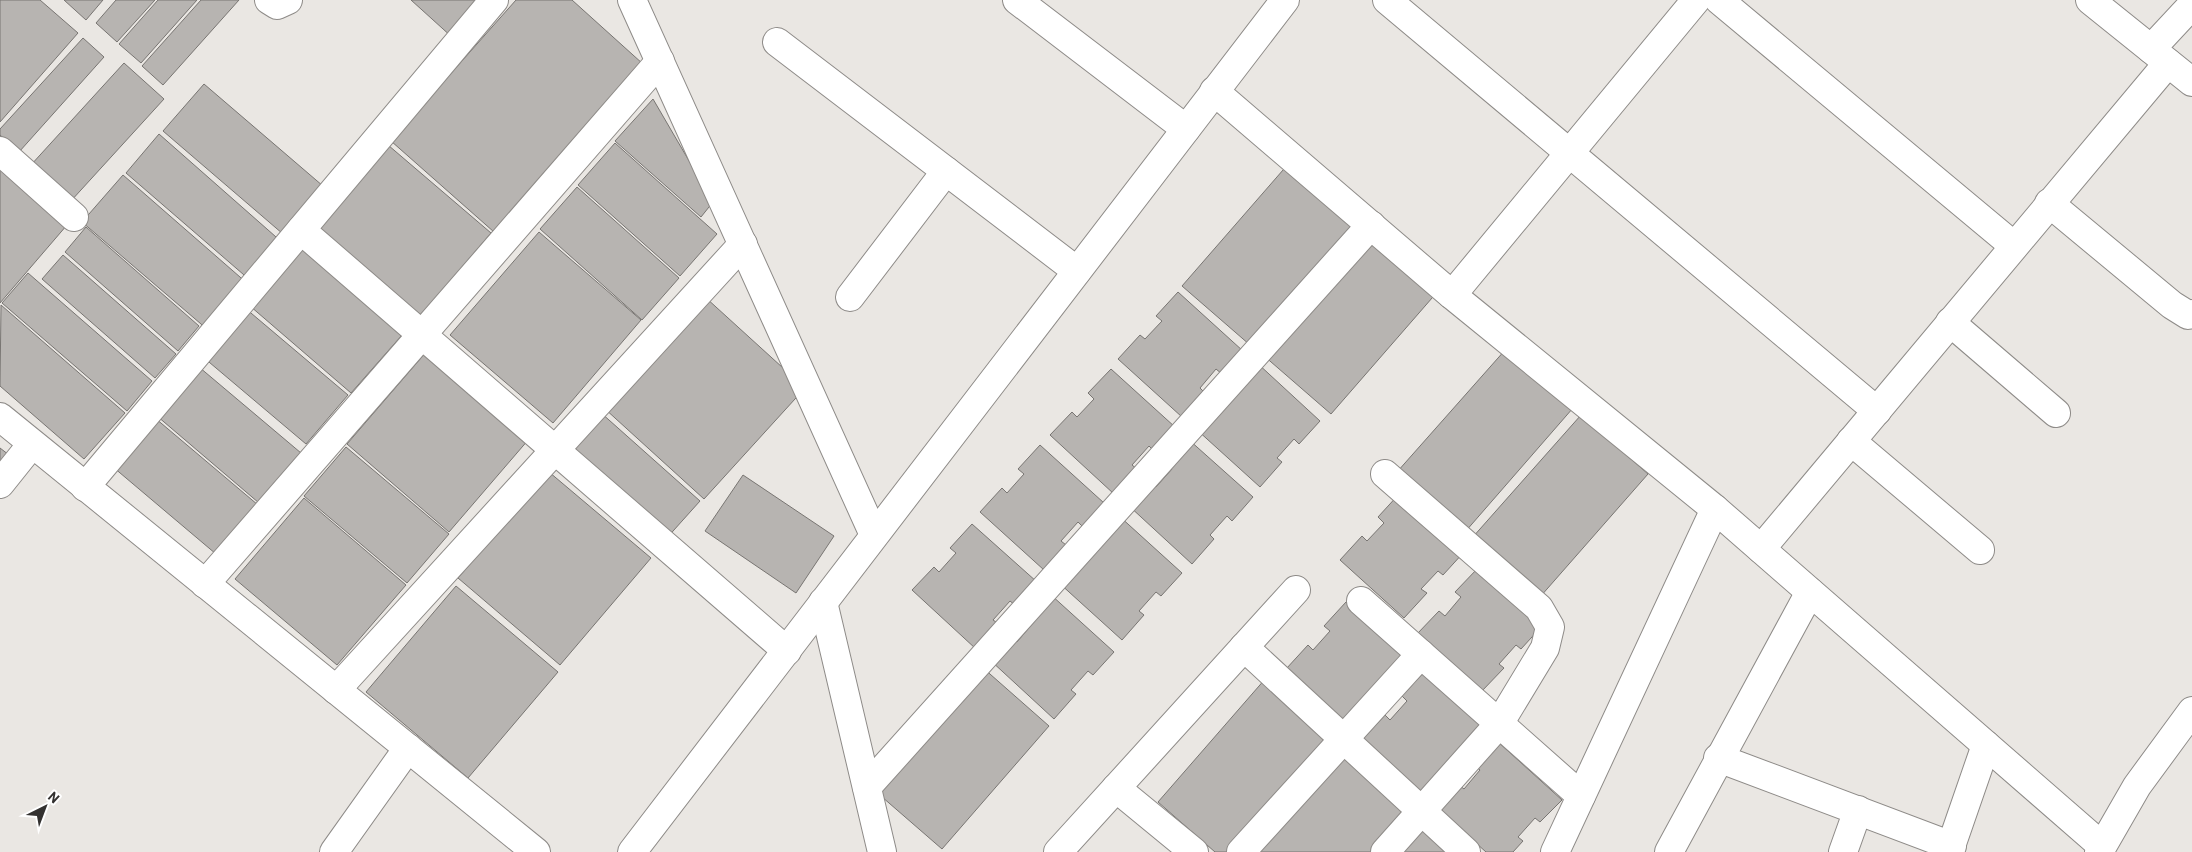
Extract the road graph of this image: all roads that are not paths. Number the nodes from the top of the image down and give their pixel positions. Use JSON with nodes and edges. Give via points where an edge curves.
{"nodes":[{"id":1,"x":269,"y":0,"type":"edge"},
{"id":2,"x":288,"y":0,"type":"edge"},
{"id":3,"x":494,"y":0,"type":"edge"},
{"id":4,"x":632,"y":0,"type":"edge"},
{"id":5,"x":1017,"y":0,"type":"edge"},
{"id":6,"x":1285,"y":0,"type":"edge"},
{"id":7,"x":1387,"y":0,"type":"edge"},
{"id":8,"x":1696,"y":0,"type":"edge"},
{"id":9,"x":1719,"y":0,"type":"edge"},
{"id":10,"x":2090,"y":0,"type":"edge"},
{"id":11,"x":2192,"y":5,"type":"edge"},
{"id":12,"x":777,"y":42,"type":"dead end"},
{"id":13,"x":2159,"y":56,"type":"junction"},
{"id":14,"x":660,"y":61,"type":"junction"},
{"id":15,"x":2192,"y":82,"type":"edge"},
{"id":16,"x":1214,"y":91,"type":"junction"},
{"id":17,"x":1186,"y":129,"type":"junction"},
{"id":18,"x":0,"y":151,"type":"edge"},
{"id":19,"x":1570,"y":152,"type":"junction"},
{"id":20,"x":946,"y":171,"type":"junction"},
{"id":21,"x":2050,"y":203,"type":"junction"},
{"id":22,"x":74,"y":217,"type":"dead end"},
{"id":23,"x":1371,"y":225,"type":"junction"},
{"id":24,"x":301,"y":230,"type":"junction"},
{"id":25,"x":743,"y":244,"type":"junction"},
{"id":26,"x":2014,"y":246,"type":"junction"},
{"id":27,"x":1077,"y":271,"type":"junction"},
{"id":28,"x":1452,"y":295,"type":"junction"},
{"id":29,"x":850,"y":297,"type":"dead end"},
{"id":30,"x":2192,"y":314,"type":"edge"},
{"id":31,"x":1950,"y":322,"type":"junction"},
{"id":32,"x":422,"y":335,"type":"junction"},
{"id":33,"x":1877,"y":411,"type":"junction"},
{"id":34,"x":2056,"y":413,"type":"dead end"},
{"id":35,"x":0,"y":417,"type":"edge"},
{"id":36,"x":1851,"y":441,"type":"junction"},
{"id":37,"x":32,"y":444,"type":"junction"},
{"id":38,"x":555,"y":449,"type":"junction"},
{"id":39,"x":1385,"y":474,"type":"dead end"},
{"id":40,"x":0,"y":484,"type":"edge"},
{"id":41,"x":85,"y":487,"type":"junction"},
{"id":42,"x":1715,"y":510,"type":"junction"},
{"id":43,"x":874,"y":535,"type":"junction"},
{"id":44,"x":1760,"y":549,"type":"junction"},
{"id":45,"x":1980,"y":550,"type":"dead end"},
{"id":46,"x":206,"y":584,"type":"junction"},
{"id":47,"x":1296,"y":590,"type":"dead end"},
{"id":48,"x":1810,"y":592,"type":"junction"},
{"id":49,"x":1362,"y":601,"type":"dead end"},
{"id":50,"x":823,"y":602,"type":"junction"},
{"id":51,"x":1244,"y":647,"type":"junction"},
{"id":52,"x":786,"y":651,"type":"junction"},
{"id":53,"x":1421,"y":654,"type":"junction"},
{"id":54,"x":336,"y":690,"type":"junction"},
{"id":55,"x":2192,"y":711,"type":"edge"},
{"id":56,"x":1499,"y":724,"type":"junction"},
{"id":57,"x":1344,"y":739,"type":"junction"},
{"id":58,"x":1986,"y":745,"type":"junction"},
{"id":59,"x":408,"y":748,"type":"junction"},
{"id":60,"x":1718,"y":758,"type":"junction"},
{"id":61,"x":867,"y":787,"type":"junction"},
{"id":62,"x":1116,"y":788,"type":"junction"},
{"id":63,"x":1581,"y":796,"type":"junction"},
{"id":64,"x":1858,"y":810,"type":"junction"},
{"id":65,"x":1422,"y":811,"type":"junction"},
{"id":66,"x":1951,"y":849,"type":"edge"},
{"id":67,"x":2100,"y":849,"type":"edge"},
{"id":68,"x":334,"y":852,"type":"edge"},
{"id":69,"x":536,"y":852,"type":"edge"},
{"id":70,"x":632,"y":852,"type":"edge"},
{"id":71,"x":882,"y":852,"type":"edge"},
{"id":72,"x":1058,"y":852,"type":"edge"},
{"id":73,"x":1194,"y":852,"type":"edge"},
{"id":74,"x":1241,"y":852,"type":"edge"},
{"id":75,"x":1385,"y":852,"type":"edge"},
{"id":76,"x":1466,"y":852,"type":"edge"},
{"id":77,"x":1555,"y":852,"type":"edge"},
{"id":78,"x":1670,"y":852,"type":"edge"},
{"id":79,"x":1843,"y":852,"type":"edge"}],
"edges":[{"from":1,"to":2,"type":"street","via":[[277,5]]},
{"from":3,"to":24,"type":"street"},
{"from":4,"to":14,"type":"street"},
{"from":5,"to":17,"type":"street"},
{"from":6,"to":16,"type":"street"},
{"from":7,"to":19,"type":"street"},
{"from":8,"to":19,"type":"street"},
{"from":9,"to":26,"type":"street"},
{"from":10,"to":13,"type":"street"},
{"from":11,"to":13,"type":"street"},
{"from":12,"to":20,"type":"street"},
{"from":13,"to":15,"type":"street"},
{"from":13,"to":21,"type":"street"},
{"from":14,"to":25,"type":"street"},
{"from":14,"to":32,"type":"street"},
{"from":16,"to":17,"type":"street"},
{"from":16,"to":23,"type":"street"},
{"from":17,"to":27,"type":"street"},
{"from":18,"to":22,"type":"street"},
{"from":19,"to":28,"type":"street"},
{"from":19,"to":33,"type":"street"},
{"from":20,"to":27,"type":"street"},
{"from":20,"to":29,"type":"street"},
{"from":21,"to":26,"type":"street"},
{"from":21,"to":30,"type":"street","via":[[2172,305],[2188,315]]},
{"from":23,"to":28,"type":"street"},
{"from":23,"to":61,"type":"street"},
{"from":24,"to":32,"type":"street"},
{"from":24,"to":41,"type":"street"},
{"from":25,"to":38,"type":"street"},
{"from":25,"to":43,"type":"street"},
{"from":26,"to":31,"type":"street"},
{"from":27,"to":43,"type":"street"},
{"from":28,"to":42,"type":"street"},
{"from":31,"to":33,"type":"street"},
{"from":31,"to":34,"type":"street"},
{"from":32,"to":38,"type":"street"},
{"from":32,"to":46,"type":"street"},
{"from":33,"to":36,"type":"street"},
{"from":35,"to":37,"type":"street"},
{"from":36,"to":44,"type":"street"},
{"from":36,"to":45,"type":"street"},
{"from":37,"to":40,"type":"street"},
{"from":37,"to":41,"type":"street"},
{"from":38,"to":52,"type":"street"},
{"from":38,"to":54,"type":"street"},
{"from":39,"to":56,"type":"street","via":[[1539,608],[1550,627],[1545,648]]},
{"from":41,"to":46,"type":"street"},
{"from":42,"to":44,"type":"street"},
{"from":42,"to":63,"type":"street"},
{"from":43,"to":50,"type":"street"},
{"from":44,"to":48,"type":"street"},
{"from":46,"to":54,"type":"street"},
{"from":47,"to":51,"type":"street"},
{"from":48,"to":58,"type":"street"},
{"from":48,"to":60,"type":"street"},
{"from":49,"to":53,"type":"street"},
{"from":50,"to":52,"type":"street"},
{"from":50,"to":61,"type":"street"},
{"from":51,"to":57,"type":"street"},
{"from":51,"to":62,"type":"street"},
{"from":52,"to":70,"type":"street"},
{"from":53,"to":56,"type":"street"},
{"from":53,"to":57,"type":"street"},
{"from":54,"to":59,"type":"street"},
{"from":55,"to":67,"type":"street","via":[[2137,786]]},
{"from":56,"to":63,"type":"street"},
{"from":56,"to":65,"type":"street"},
{"from":57,"to":65,"type":"street"},
{"from":57,"to":74,"type":"street"},
{"from":58,"to":66,"type":"street"},
{"from":58,"to":67,"type":"street"},
{"from":59,"to":68,"type":"street"},
{"from":59,"to":69,"type":"street"},
{"from":60,"to":64,"type":"street"},
{"from":60,"to":78,"type":"street"},
{"from":61,"to":71,"type":"street"},
{"from":62,"to":72,"type":"street"},
{"from":62,"to":73,"type":"street"},
{"from":63,"to":77,"type":"street"},
{"from":64,"to":66,"type":"street"},
{"from":64,"to":79,"type":"street"},
{"from":65,"to":75,"type":"street"},
{"from":65,"to":76,"type":"street"}]}
